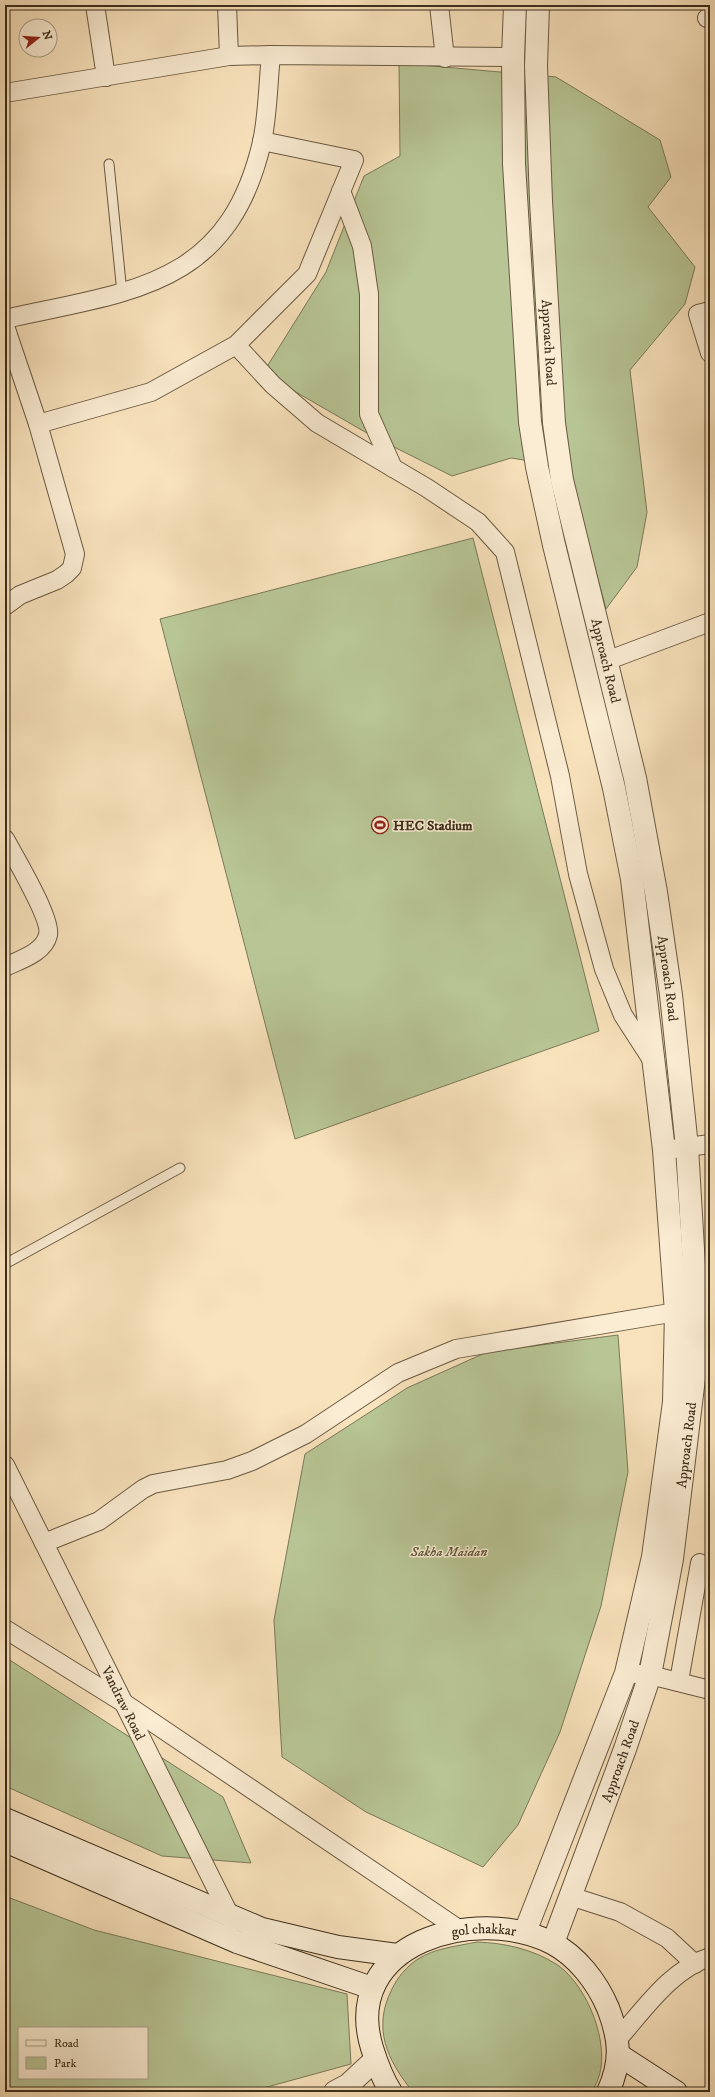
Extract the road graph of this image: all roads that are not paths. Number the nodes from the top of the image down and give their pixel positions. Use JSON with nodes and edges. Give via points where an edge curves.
{"nodes":[{"id":1,"x":95,"y":5,"type":"edge"},
{"id":2,"x":227,"y":5,"type":"edge"},
{"id":3,"x":439,"y":5,"type":"edge"},
{"id":4,"x":515,"y":5,"type":"edge"},
{"id":5,"x":538,"y":5,"type":"edge"},
{"id":6,"x":271,"y":55,"type":"junction"},
{"id":7,"x":229,"y":56,"type":"junction"},
{"id":8,"x":513,"y":57,"type":"junction"},
{"id":9,"x":445,"y":58,"type":"junction"},
{"id":10,"x":106,"y":77,"type":"junction"},
{"id":11,"x":5,"y":93,"type":"edge"},
{"id":12,"x":262,"y":141,"type":"junction"},
{"id":13,"x":109,"y":164,"type":"dead end"},
{"id":14,"x":341,"y":191,"type":"junction"},
{"id":15,"x":122,"y":293,"type":"junction"},
{"id":16,"x":710,"y":311,"type":"edge"},
{"id":17,"x":5,"y":319,"type":"edge"},
{"id":18,"x":5,"y":326,"type":"edge"},
{"id":19,"x":236,"y":345,"type":"junction"},
{"id":20,"x":710,"y":353,"type":"edge"},
{"id":21,"x":38,"y":424,"type":"junction"},
{"id":22,"x":393,"y":468,"type":"junction"},
{"id":23,"x":5,"y":606,"type":"edge"},
{"id":24,"x":710,"y":622,"type":"edge"},
{"id":25,"x":606,"y":661,"type":"junction"},
{"id":26,"x":5,"y":838,"type":"edge"},
{"id":27,"x":5,"y":967,"type":"edge"},
{"id":28,"x":654,"y":1063,"type":"junction"},
{"id":29,"x":710,"y":1144,"type":"edge"},
{"id":30,"x":687,"y":1147,"type":"junction"},
{"id":31,"x":664,"y":1150,"type":"junction"},
{"id":32,"x":180,"y":1168,"type":"dead end"},
{"id":33,"x":5,"y":1264,"type":"edge"},
{"id":34,"x":689,"y":1303,"type":"edge"},
{"id":35,"x":5,"y":1465,"type":"edge"},
{"id":36,"x":44,"y":1544,"type":"junction"},
{"id":37,"x":663,"y":1558,"type":"junction"},
{"id":38,"x":707,"y":1561,"type":"edge"},
{"id":39,"x":5,"y":1629,"type":"edge"},
{"id":40,"x":626,"y":1674,"type":"junction"},
{"id":41,"x":650,"y":1675,"type":"junction"},
{"id":42,"x":679,"y":1681,"type":"junction"},
{"id":43,"x":710,"y":1690,"type":"edge"},
{"id":44,"x":124,"y":1703,"type":"junction"},
{"id":45,"x":5,"y":1819,"type":"edge"},
{"id":46,"x":5,"y":1841,"type":"edge"},
{"id":47,"x":570,"y":1896,"type":"junction"},
{"id":48,"x":232,"y":1916,"type":"junction"},
{"id":49,"x":460,"y":1930,"type":"junction"},
{"id":50,"x":525,"y":1932,"type":"junction"},
{"id":51,"x":238,"y":1942,"type":"junction"},
{"id":52,"x":553,"y":1943,"type":"junction"},
{"id":53,"x":397,"y":1955,"type":"junction"},
{"id":54,"x":702,"y":1960,"type":"edge"},
{"id":55,"x":372,"y":1988,"type":"junction"},
{"id":56,"x":618,"y":2047,"type":"junction"},
{"id":57,"x":375,"y":2060,"type":"junction"},
{"id":58,"x":335,"y":2092,"type":"edge"},
{"id":59,"x":391,"y":2092,"type":"edge"},
{"id":60,"x":608,"y":2092,"type":"edge"},
{"id":61,"x":676,"y":2092,"type":"edge"}],
"edges":[{"from":1,"to":10,"type":"street"},
{"from":2,"to":7,"type":"street"},
{"from":3,"to":9,"type":"street"},
{"from":4,"to":8,"type":"street","name":"Approach Road"},
{"from":5,"to":25,"type":"street","name":"Approach Road","via":[[536,66],[541,201],[554,423],[562,480]]},
{"from":6,"to":7,"type":"street"},
{"from":6,"to":9,"type":"street"},
{"from":6,"to":12,"type":"street"},
{"from":7,"to":10,"type":"street"},
{"from":8,"to":9,"type":"street"},
{"from":8,"to":28,"type":"street","name":"Approach Road","via":[[514,164],[530,422],[554,545],[612,780],[632,879]]},
{"from":10,"to":11,"type":"street"},
{"from":12,"to":14,"type":"street","via":[[354,160]]},
{"from":12,"to":15,"type":"street","via":[[240,205],[212,244],[180,269]]},
{"from":13,"to":15,"type":"lane"},
{"from":14,"to":19,"type":"street","via":[[307,274]]},
{"from":14,"to":22,"type":"street","via":[[362,246],[369,294],[369,414]]},
{"from":15,"to":17,"type":"street"},
{"from":16,"to":20,"type":"street","via":[[698,314]]},
{"from":18,"to":21,"type":"street"},
{"from":19,"to":21,"type":"street","via":[[151,392]]},
{"from":19,"to":22,"type":"street","via":[[273,386],[317,423]]},
{"from":21,"to":23,"type":"street","via":[[72,542],[75,561],[72,568],[57,580],[20,596]]},
{"from":22,"to":28,"type":"street","via":[[478,522],[505,552],[560,776],[578,874],[604,969],[623,1015]]},
{"from":24,"to":25,"type":"street"},
{"from":25,"to":30,"type":"street","name":"Approach Road","via":[[635,778],[656,892],[671,995]]},
{"from":26,"to":27,"type":"street","via":[[44,914],[48,936],[43,945],[30,955]]},
{"from":28,"to":31,"type":"street","name":"Approach Road"},
{"from":29,"to":30,"type":"street"},
{"from":30,"to":31,"type":"street"},
{"from":30,"to":34,"type":"street","name":"Approach Road"},
{"from":31,"to":34,"type":"street","name":"Approach Road"},
{"from":32,"to":33,"type":"lane"},
{"from":34,"to":36,"type":"street","via":[[456,1348],[398,1373],[306,1434],[252,1461],[227,1470],[153,1484],[99,1521]]},
{"from":34,"to":37,"type":"street","name":"Approach Road","via":[[674,1402]]},
{"from":35,"to":36,"type":"street","name":"Vandraw Road"},
{"from":36,"to":44,"type":"street","name":"Vandraw Road"},
{"from":37,"to":38,"type":"street"},
{"from":37,"to":40,"type":"street","name":"Approach Road"},
{"from":37,"to":41,"type":"street","name":"Approach Road"},
{"from":38,"to":42,"type":"street"},
{"from":39,"to":44,"type":"street"},
{"from":40,"to":41,"type":"street"},
{"from":40,"to":50,"type":"street","name":"Approach Road"},
{"from":41,"to":42,"type":"street"},
{"from":41,"to":47,"type":"street","name":"Approach Road"},
{"from":42,"to":43,"type":"street"},
{"from":44,"to":48,"type":"street","name":"Vandraw Road"},
{"from":44,"to":49,"type":"street"},
{"from":45,"to":48,"type":"street"},
{"from":46,"to":51,"type":"street"},
{"from":47,"to":52,"type":"street","name":"Approach Road"},
{"from":47,"to":54,"type":"street","via":[[620,1912]]},
{"from":48,"to":51,"type":"street","name":"Vandraw Road"},
{"from":48,"to":53,"type":"street","via":[[270,1931],[338,1947]]},
{"from":49,"to":50,"type":"street","name":"gol chakkar","via":[[481,1928]]},
{"from":49,"to":53,"type":"street","name":"gol chakkar","via":[[414,1945]]},
{"from":50,"to":52,"type":"street","name":"gol chakkar"},
{"from":51,"to":55,"type":"street"},
{"from":52,"to":56,"type":"street","name":"gol chakkar","via":[[576,1960],[593,1980],[615,2026]]},
{"from":53,"to":55,"type":"street","name":"gol chakkar","via":[[386,1965]]},
{"from":54,"to":56,"type":"street","via":[[672,1980]]},
{"from":55,"to":57,"type":"street","name":"gol chakkar","via":[[366,2020]]},
{"from":56,"to":60,"type":"street","name":"gol chakkar","via":[[616,2075]]},
{"from":56,"to":61,"type":"street"},
{"from":57,"to":58,"type":"street","via":[[348,2085]]},
{"from":57,"to":59,"type":"street","name":"gol chakkar"}]}
